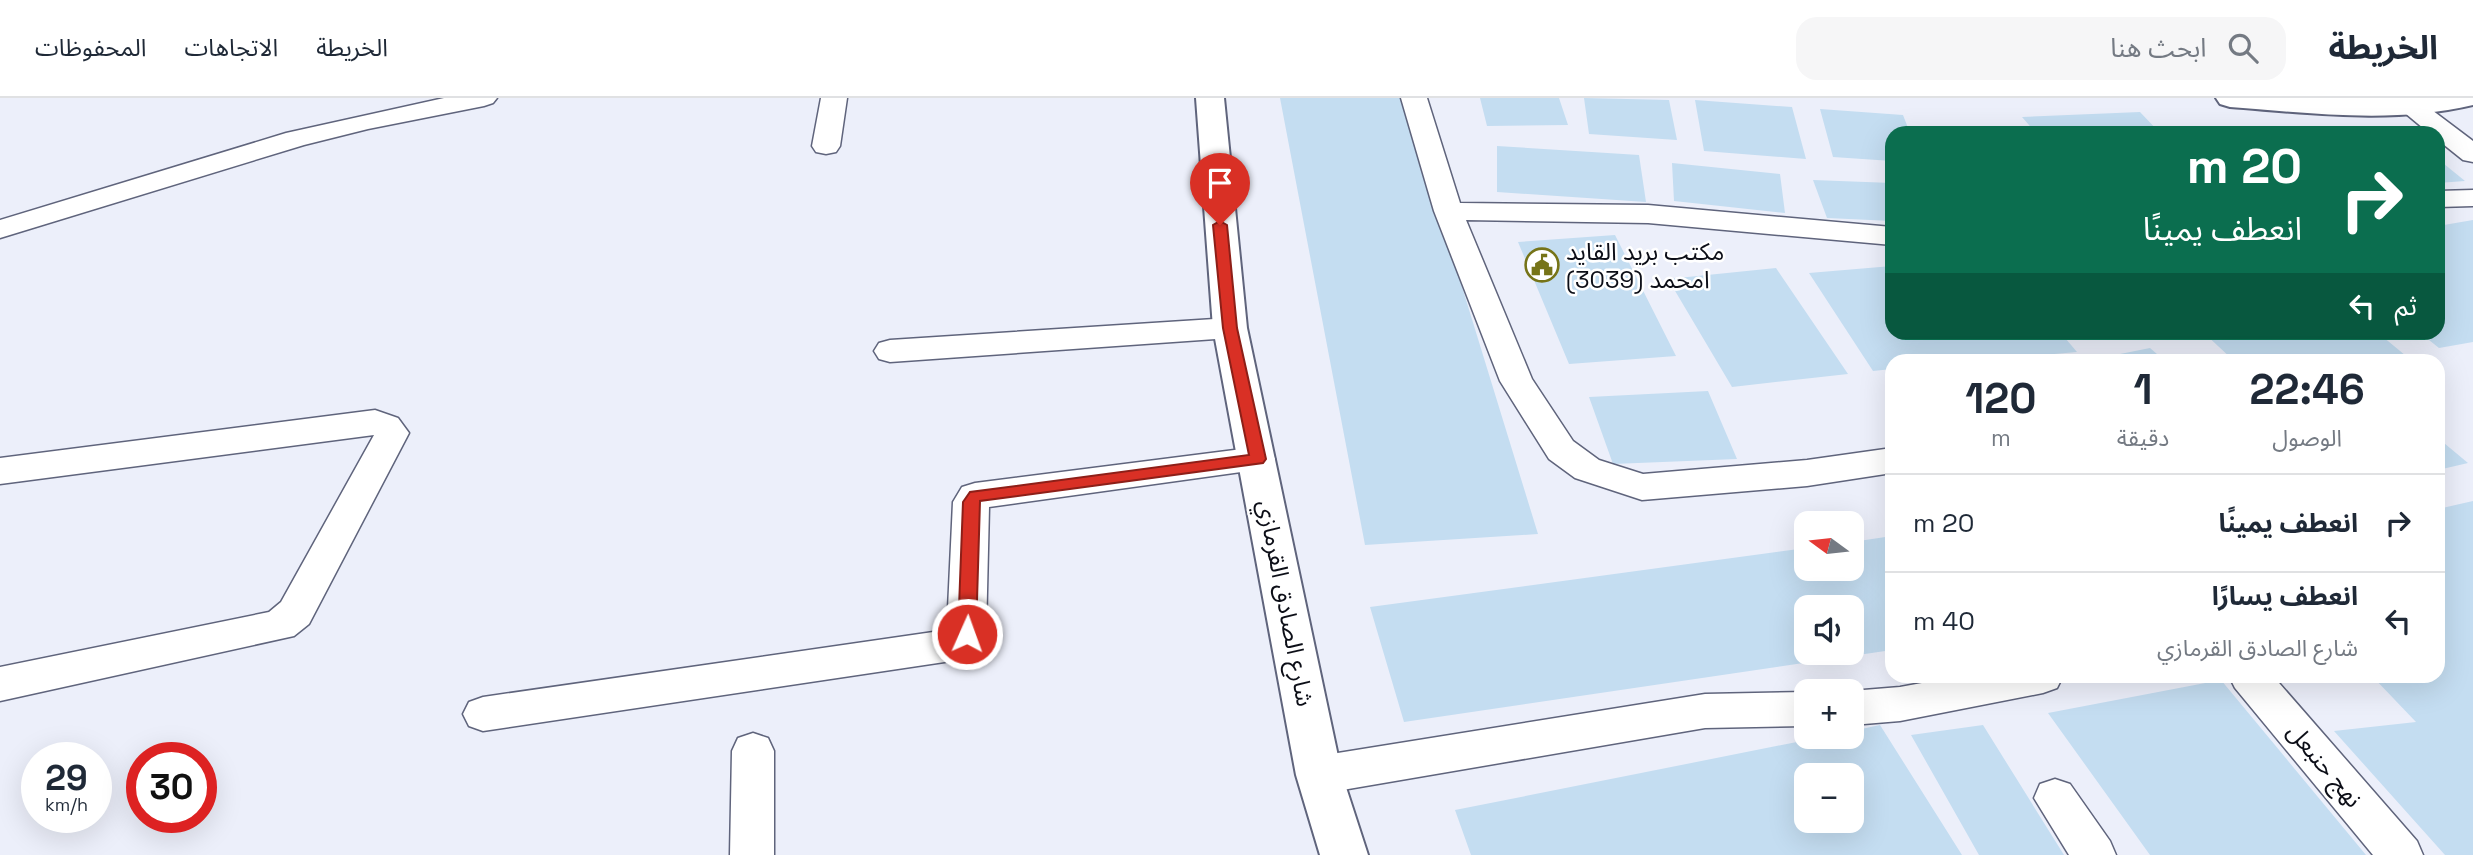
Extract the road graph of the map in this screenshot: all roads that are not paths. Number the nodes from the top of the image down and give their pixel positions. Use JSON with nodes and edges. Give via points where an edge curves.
{"nodes":[{"id":1,"x":484,"y":98,"type":"edge"},
{"id":2,"x":834,"y":98,"type":"edge"},
{"id":3,"x":1210,"y":98,"type":"edge"},
{"id":4,"x":1414,"y":98,"type":"edge"},
{"id":5,"x":2230,"y":98,"type":"edge"},
{"id":6,"x":2466,"y":98,"type":"edge"},
{"id":7,"x":2405,"y":102,"type":"edge"},
{"id":8,"x":2436,"y":126,"type":"edge"},
{"id":9,"x":2445,"y":133,"type":"edge"},
{"id":10,"x":826,"y":146,"type":"dead end"},
{"id":11,"x":2473,"y":154,"type":"edge"},
{"id":12,"x":2473,"y":198,"type":"edge"},
{"id":13,"x":2445,"y":199,"type":"edge"},
{"id":14,"x":1448,"y":211,"type":"junction"},
{"id":15,"x":0,"y":229,"type":"edge"},
{"id":16,"x":1885,"y":235,"type":"edge"},
{"id":17,"x":1230,"y":328,"type":"junction"},
{"id":18,"x":890,"y":351,"type":"dead end"},
{"id":19,"x":1258,"y":459,"type":"junction"},
{"id":20,"x":1885,"y":461,"type":"edge"},
{"id":21,"x":0,"y":471,"type":"edge"},
{"id":22,"x":2007,"y":683,"type":"edge"},
{"id":23,"x":2255,"y":683,"type":"edge"},
{"id":24,"x":0,"y":684,"type":"edge"},
{"id":25,"x":1864,"y":708,"type":"edge"},
{"id":26,"x":1794,"y":709,"type":"edge"},
{"id":27,"x":483,"y":714,"type":"dead end"},
{"id":28,"x":753,"y":751,"type":"dead end"},
{"id":29,"x":1320,"y":775,"type":"junction"},
{"id":30,"x":2055,"y":798,"type":"dead end"},
{"id":31,"x":751,"y":855,"type":"edge"},
{"id":32,"x":1344,"y":855,"type":"edge"},
{"id":33,"x":2094,"y":855,"type":"edge"},
{"id":34,"x":2401,"y":855,"type":"edge"}],
"edges":[{"from":1,"to":15,"type":"street","via":[[295,139]]},
{"from":2,"to":10,"type":"street"},
{"from":3,"to":17,"type":"main road","name":"شارع الصادق القرمازي"},
{"from":4,"to":14,"type":"street"},
{"from":5,"to":7,"type":"main road","via":[[2337,106]]},
{"from":6,"to":7,"type":"main road"},
{"from":7,"to":8,"type":"street"},
{"from":9,"to":11,"type":"street"},
{"from":12,"to":13,"type":"street"},
{"from":14,"to":16,"type":"street","via":[[1648,214]]},
{"from":14,"to":20,"type":"street","via":[[1516,381],[1561,450],[1587,469],[1642,487]]},
{"from":17,"to":18,"type":"street"},
{"from":17,"to":19,"type":"main road","name":"شارع الصادق القرمازي"},
{"from":19,"to":27,"type":"street","via":[[975,496],[971,502],[967,634],[958,643]]},
{"from":19,"to":29,"type":"main road","name":"شارع الصادق القرمازي"},
{"from":21,"to":24,"type":"street","via":[[375,422],[392,433],[296,613],[280,625]]},
{"from":22,"to":25,"type":"street"},
{"from":23,"to":34,"type":"street","name":"نهج حنبعل"},
{"from":26,"to":29,"type":"street","via":[[1706,711]]},
{"from":28,"to":31,"type":"street"},
{"from":29,"to":32,"type":"main road","name":"شارع الصادق القرمازي"},
{"from":30,"to":33,"type":"street"}]}
